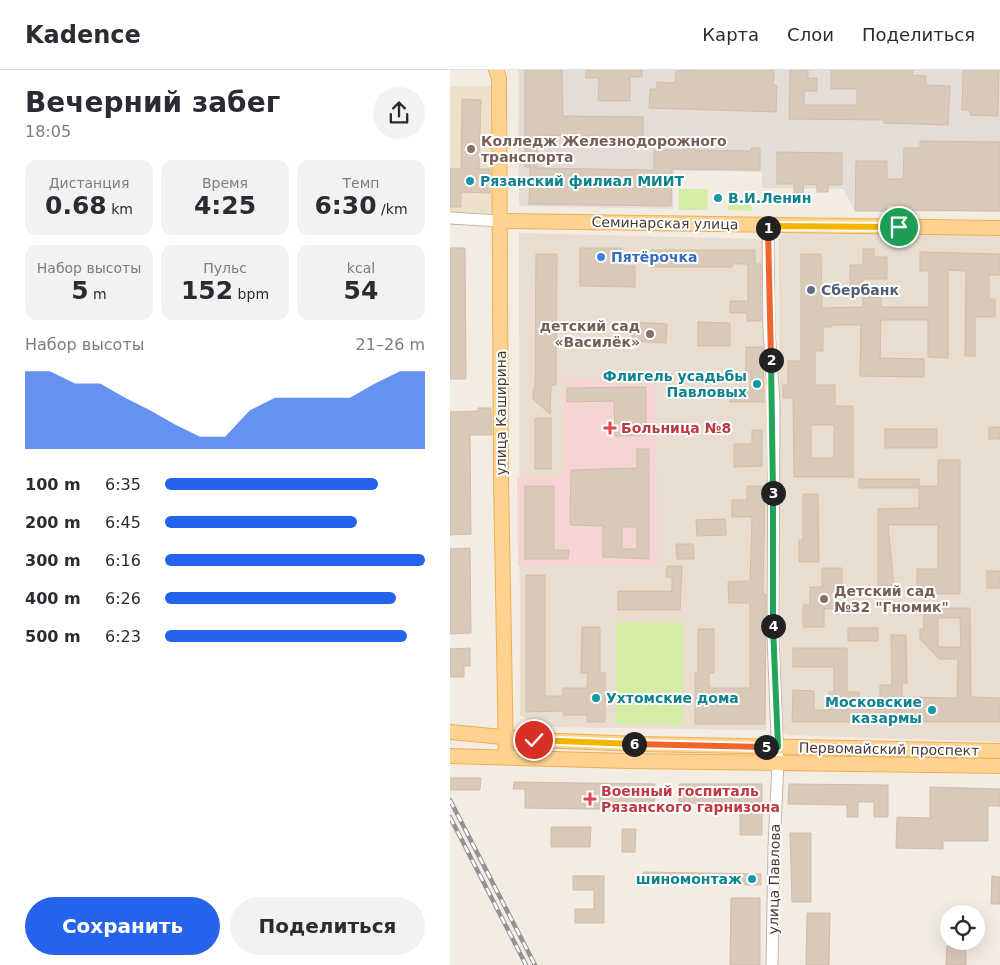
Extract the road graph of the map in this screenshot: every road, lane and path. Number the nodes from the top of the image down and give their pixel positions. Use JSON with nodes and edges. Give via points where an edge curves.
{"nodes":[{"id":1,"x":496,"y":70,"type":"edge"},
{"id":2,"x":450,"y":218,"type":"edge"},
{"id":3,"x":500,"y":221,"type":"junction"},
{"id":4,"x":768,"y":226,"type":"junction"},
{"id":5,"x":1000,"y":228,"type":"edge"},
{"id":6,"x":450,"y":732,"type":"edge"},
{"id":7,"x":506,"y":736,"type":"junction"},
{"id":8,"x":778,"y":747,"type":"junction"},
{"id":9,"x":1000,"y":751,"type":"edge"},
{"id":10,"x":450,"y":756,"type":"edge"},
{"id":11,"x":506,"y":757,"type":"junction"},
{"id":12,"x":778,"y":763,"type":"junction"},
{"id":13,"x":1000,"y":766,"type":"edge"},
{"id":14,"x":772,"y":965,"type":"edge"}],
"edges":[{"from":1,"to":3,"type":"main road","name":"улица Каширина","via":[[499,78]]},
{"from":2,"to":3,"type":"street","name":"Семинарская улица"},
{"from":3,"to":4,"type":"main road","name":"Семинарская улица"},
{"from":3,"to":7,"type":"main road","name":"улица Каширина"},
{"from":4,"to":5,"type":"main road","name":"Семинарская улица"},
{"from":4,"to":8,"type":"street","via":[[774,402],[773,636]]},
{"from":6,"to":7,"type":"main road","name":"Первомайский проспект"},
{"from":7,"to":8,"type":"main road","name":"Первомайский проспект","via":[[541,741]]},
{"from":7,"to":11,"type":"main road","name":"улица Каширина"},
{"from":8,"to":9,"type":"main road","name":"Первомайский проспект"},
{"from":8,"to":12,"type":"street","name":"Первомайский проспект"},
{"from":10,"to":11,"type":"main road","name":"Первомайский проспект"},
{"from":11,"to":12,"type":"main road","name":"Первомайский проспект"},
{"from":12,"to":13,"type":"main road","name":"Первомайский проспект"},
{"from":12,"to":14,"type":"street","name":"улица Павлова"}]}
